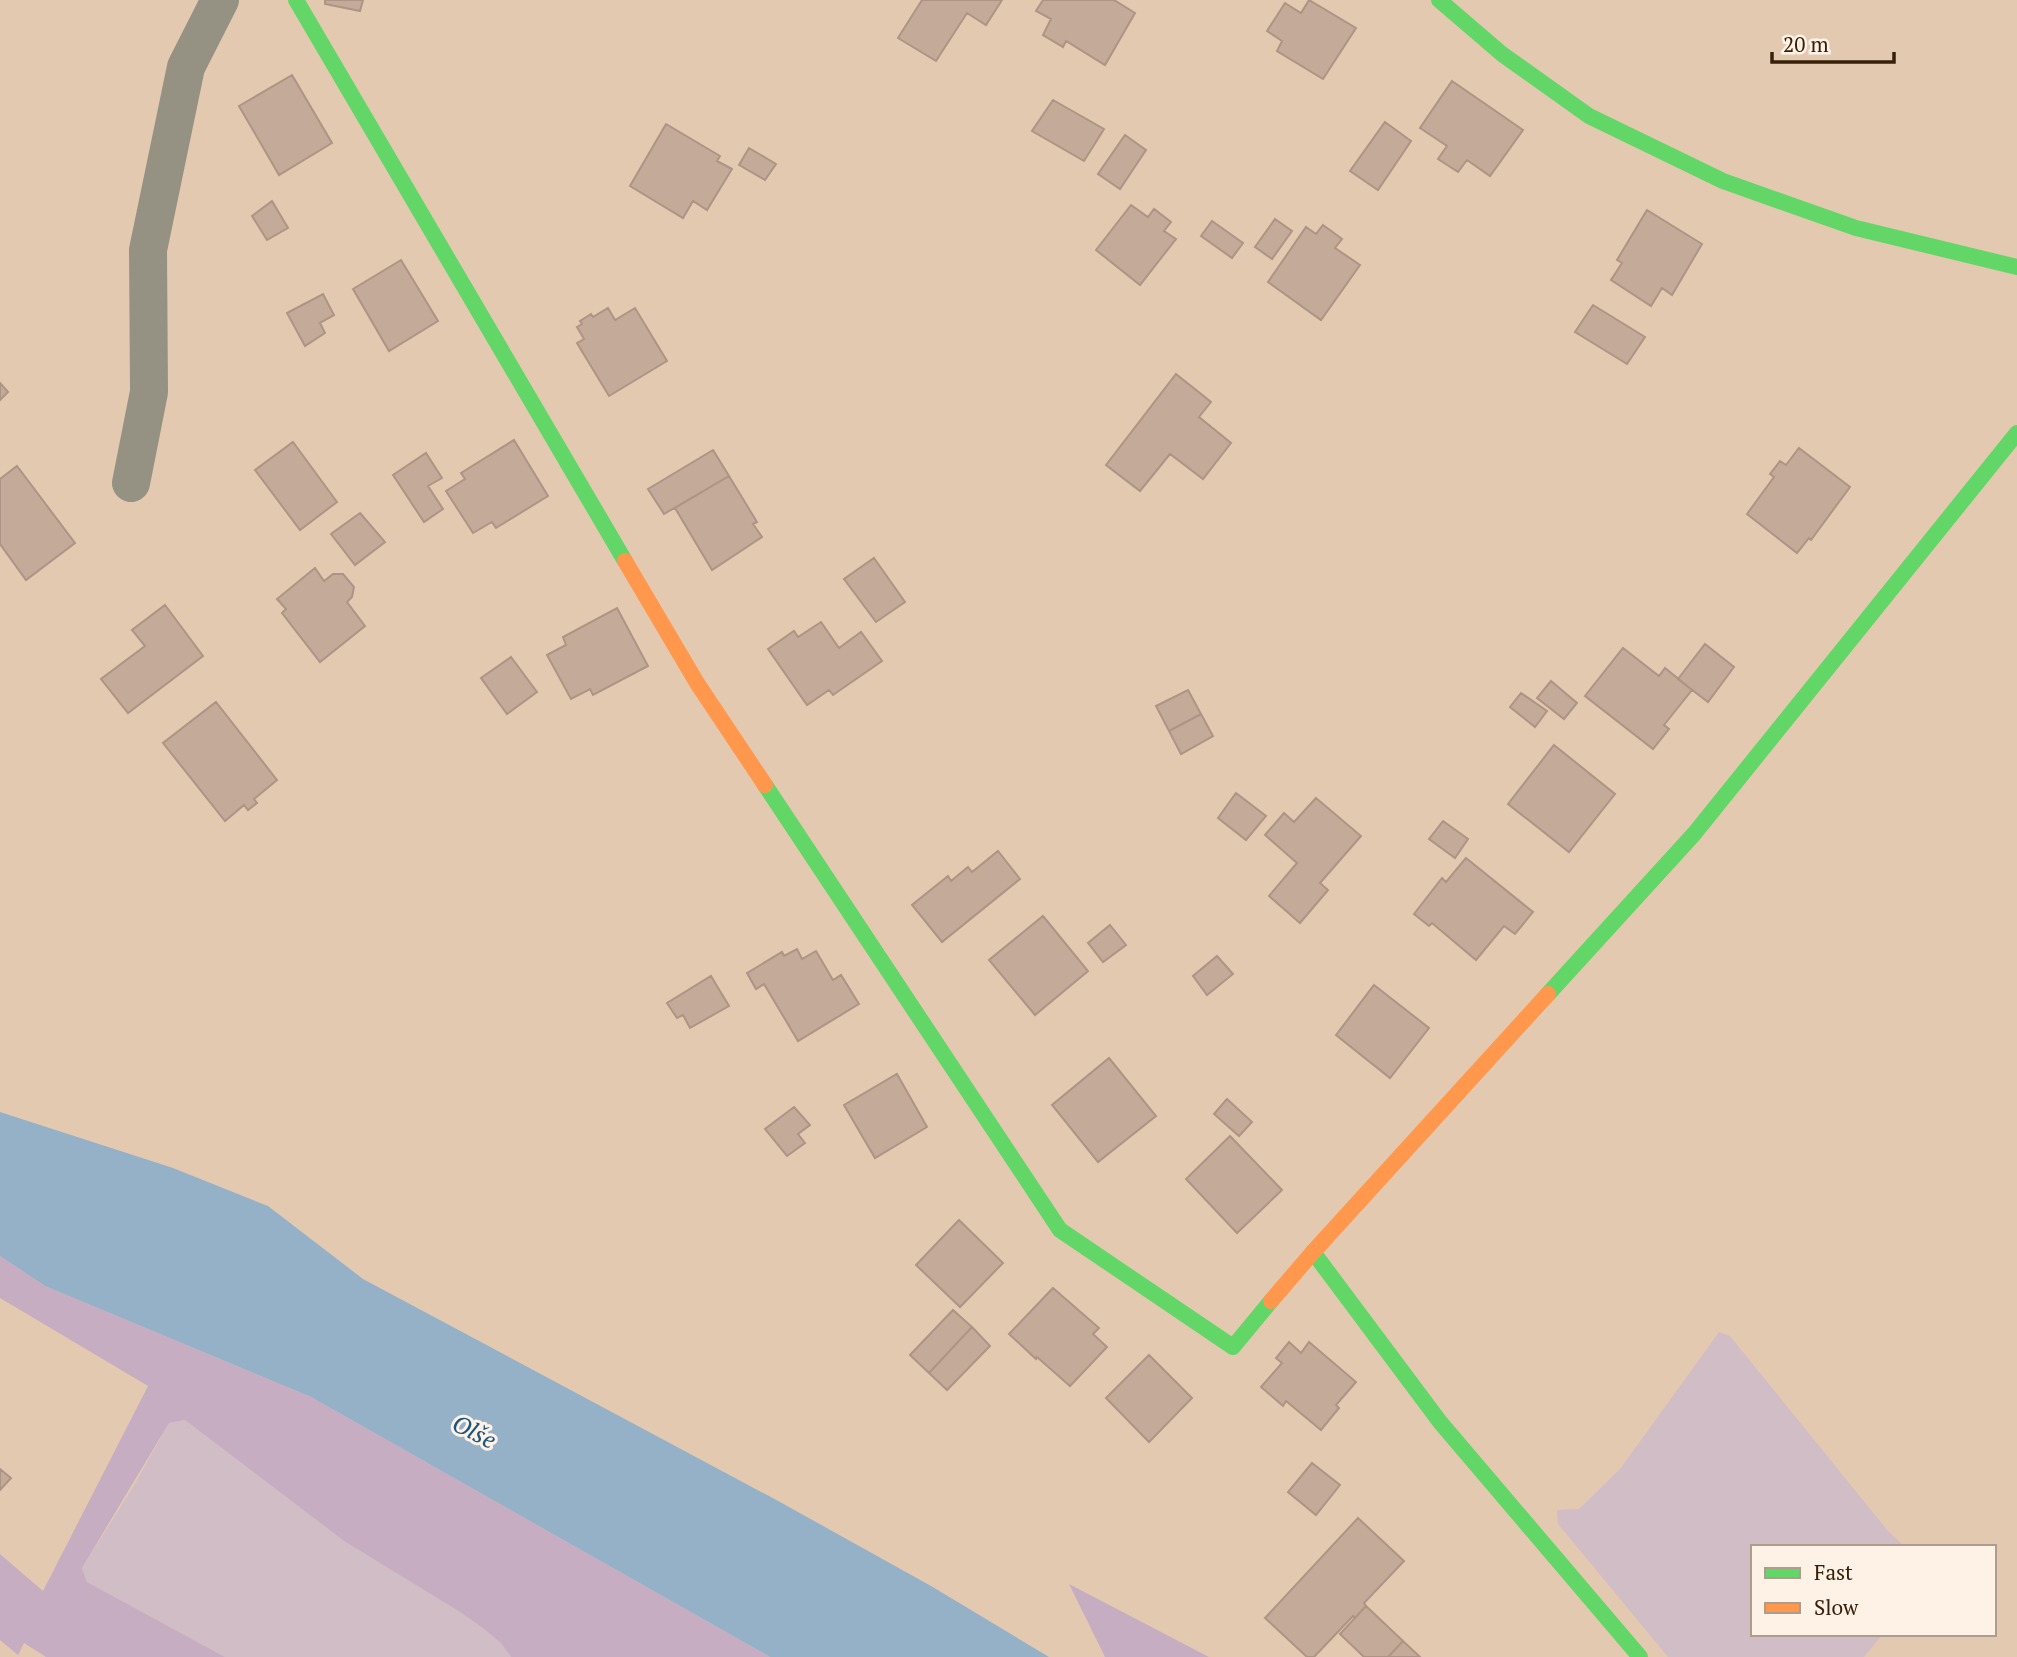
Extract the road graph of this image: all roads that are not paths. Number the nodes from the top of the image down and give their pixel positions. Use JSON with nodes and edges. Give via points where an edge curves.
{"nodes":[{"id":1,"x":220,"y":0,"type":"edge"},
{"id":2,"x":296,"y":0,"type":"edge"},
{"id":3,"x":1439,"y":0,"type":"edge"},
{"id":4,"x":2017,"y":267,"type":"edge"},
{"id":5,"x":2017,"y":433,"type":"edge"},
{"id":6,"x":131,"y":483,"type":"dead end"},
{"id":7,"x":1313,"y":1252,"type":"junction"},
{"id":8,"x":1640,"y":1657,"type":"edge"}],
"edges":[{"from":1,"to":6,"type":"street","via":[[186,67],[148,250],[149,392]]},
{"from":2,"to":7,"type":"street","via":[[697,683],[1060,1230],[1233,1347]]},
{"from":3,"to":4,"type":"street","via":[[1502,54],[1588,116],[1723,181],[1856,228]]},
{"from":5,"to":7,"type":"street","via":[[1694,834]]},
{"from":7,"to":8,"type":"street","via":[[1440,1422]]}]}
